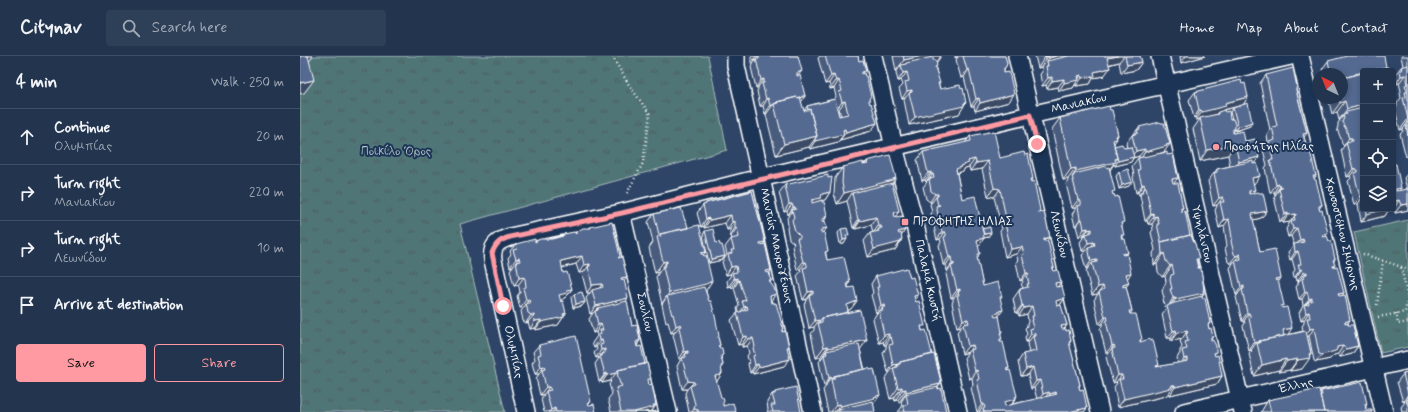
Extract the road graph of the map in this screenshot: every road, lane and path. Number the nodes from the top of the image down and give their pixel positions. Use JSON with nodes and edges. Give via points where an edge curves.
{"nodes":[{"id":1,"x":612,"y":56,"type":"edge"},
{"id":2,"x":736,"y":56,"type":"edge"},
{"id":3,"x":873,"y":56,"type":"edge"},
{"id":4,"x":1017,"y":56,"type":"edge"},
{"id":5,"x":1160,"y":56,"type":"edge"},
{"id":6,"x":1291,"y":56,"type":"edge"},
{"id":7,"x":1300,"y":56,"type":"edge"},
{"id":8,"x":1166,"y":83,"type":"junction"},
{"id":9,"x":1030,"y":115,"type":"junction"},
{"id":10,"x":894,"y":147,"type":"junction"},
{"id":11,"x":760,"y":178,"type":"junction"},
{"id":12,"x":622,"y":213,"type":"junction"},
{"id":13,"x":495,"y":246,"type":"joint"},
{"id":14,"x":1345,"y":248,"type":"junction"},
{"id":15,"x":1384,"y":261,"type":"junction"},
{"id":16,"x":1401,"y":267,"type":"junction"},
{"id":17,"x":1408,"y":269,"type":"edge"},
{"id":18,"x":1408,"y":298,"type":"edge"},
{"id":19,"x":1396,"y":313,"type":"junction"},
{"id":20,"x":1369,"y":318,"type":"junction"},
{"id":21,"x":1408,"y":322,"type":"edge"},
{"id":22,"x":1408,"y":360,"type":"edge"},
{"id":23,"x":1373,"y":368,"type":"junction"},
{"id":24,"x":1242,"y":405,"type":"edge"},
{"id":25,"x":526,"y":412,"type":"edge"},
{"id":26,"x":668,"y":412,"type":"edge"},
{"id":27,"x":813,"y":412,"type":"edge"},
{"id":28,"x":958,"y":412,"type":"edge"},
{"id":29,"x":1100,"y":412,"type":"edge"},
{"id":30,"x":1184,"y":412,"type":"edge"},
{"id":31,"x":1384,"y":412,"type":"edge"}],
"edges":[{"from":1,"to":12,"type":"path","via":[[650,114],[643,163],[622,204]]},
{"from":2,"to":11,"type":"street","name":"Μαντώς Μαυρογένους"},
{"from":3,"to":10,"type":"street","name":"Παλαμά Κωστή"},
{"from":4,"to":9,"type":"street","name":"Λεωνίδου"},
{"from":5,"to":8,"type":"street","name":"Υψηλάντου"},
{"from":6,"to":8,"type":"street","name":"Μανιακίου"},
{"from":7,"to":14,"type":"street","name":"Χρυσοστόμου Σμύρνης"},
{"from":8,"to":9,"type":"street","name":"Μανιακίου"},
{"from":8,"to":24,"type":"street","name":"Υψηλάντου"},
{"from":9,"to":10,"type":"street","name":"Μανιακίου"},
{"from":9,"to":29,"type":"street","name":"Λεωνίδου"},
{"from":10,"to":11,"type":"street","name":"Μανιακίου"},
{"from":10,"to":28,"type":"street","name":"Παλαμά Κωστή","via":[[914,221]]},
{"from":11,"to":12,"type":"street","name":"Μανιακίου"},
{"from":11,"to":27,"type":"street","name":"Μαντώς Μαυρογένους"},
{"from":12,"to":13,"type":"street","name":"Μανιακίου","via":[[510,237],[500,240]]},
{"from":12,"to":26,"type":"street","name":"Σουλίου"},
{"from":13,"to":25,"type":"street","name":"Ολυμπίας","via":[[493,260]]},
{"from":14,"to":15,"type":"path"},
{"from":14,"to":20,"type":"street","name":"Χρυσοστόμου Σμύρνης"},
{"from":15,"to":16,"type":"path"},
{"from":15,"to":20,"type":"path"},
{"from":16,"to":17,"type":"path"},
{"from":16,"to":18,"type":"path"},
{"from":18,"to":19,"type":"path","via":[[1405,312]]},
{"from":19,"to":20,"type":"path"},
{"from":19,"to":21,"type":"path","via":[[1398,324]]},
{"from":20,"to":23,"type":"street","name":"Χρυσοστόμου Σμύρνης"},
{"from":22,"to":23,"type":"street","name":"Έλλης"},
{"from":23,"to":24,"type":"street","name":"Έλλης"},
{"from":23,"to":31,"type":"street","name":"Χρυσοστόμου Σμύρνης"},
{"from":24,"to":30,"type":"street","name":"Έλλης"}]}
